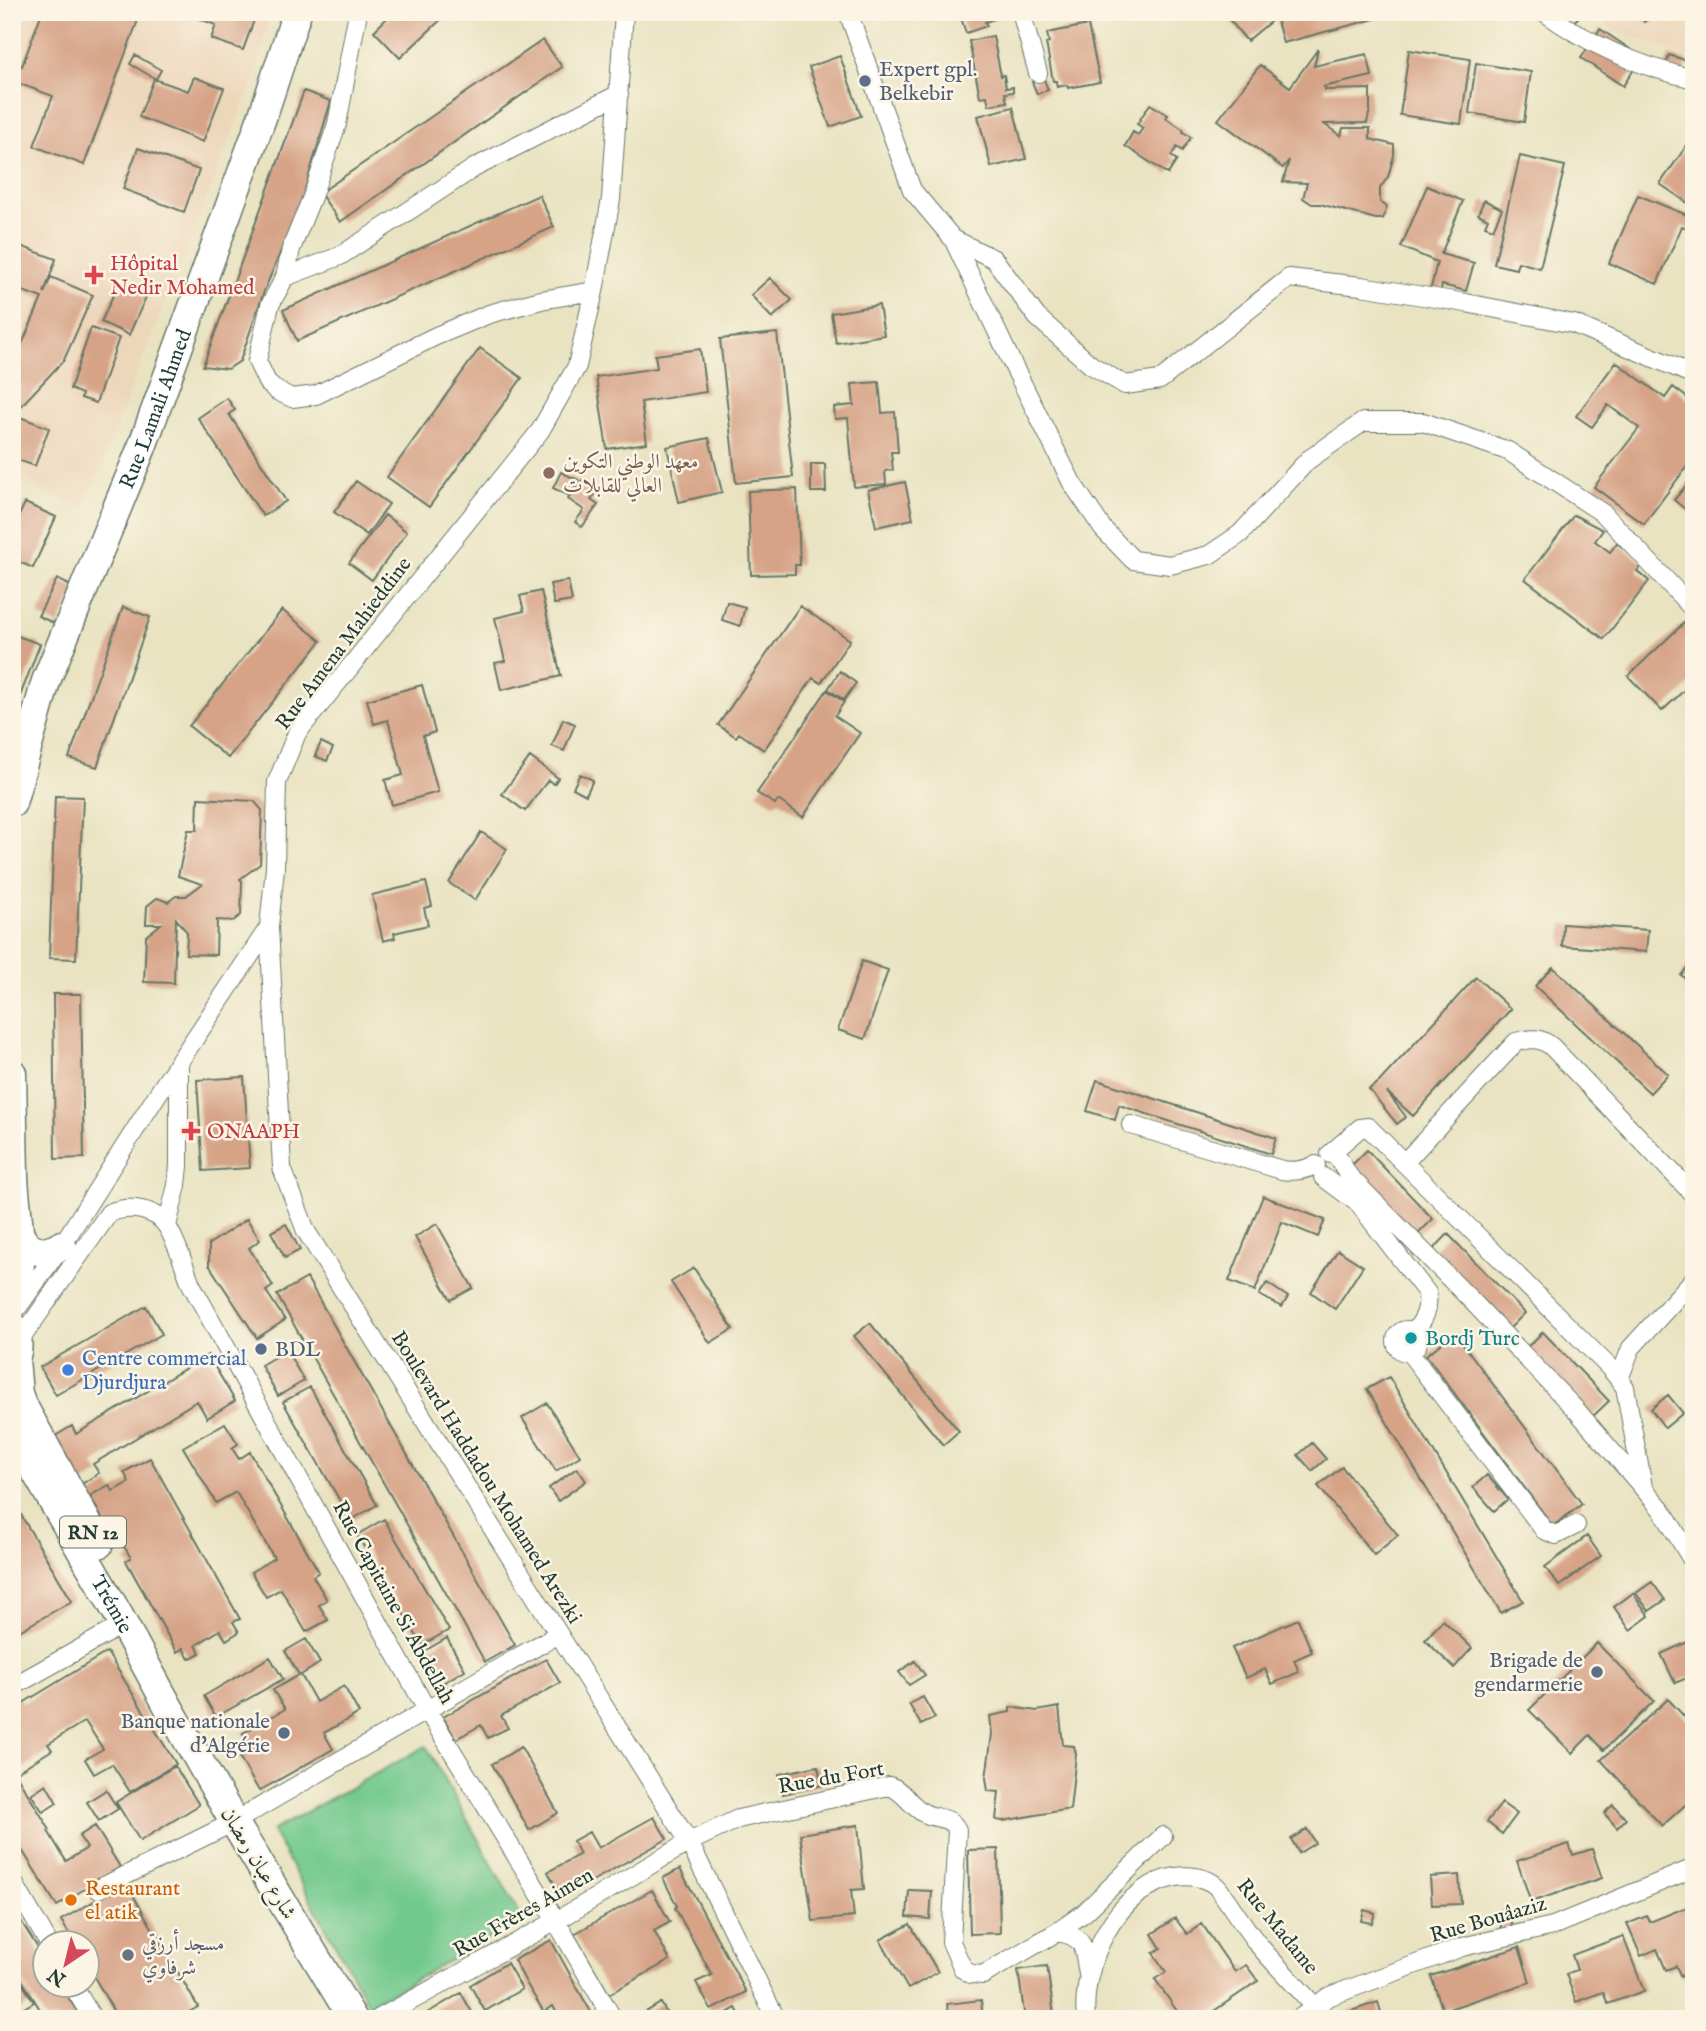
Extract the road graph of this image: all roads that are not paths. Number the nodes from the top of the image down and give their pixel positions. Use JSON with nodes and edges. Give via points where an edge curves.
{"nodes":[{"id":1,"x":297,"y":12,"type":"edge"},
{"id":2,"x":358,"y":12,"type":"edge"},
{"id":3,"x":624,"y":12,"type":"edge"},
{"id":4,"x":848,"y":12,"type":"edge"},
{"id":5,"x":1021,"y":12,"type":"edge"},
{"id":6,"x":1544,"y":12,"type":"edge"},
{"id":7,"x":1038,"y":73,"type":"dead end"},
{"id":8,"x":1692,"y":79,"type":"edge"},
{"id":9,"x":619,"y":94,"type":"junction"},
{"id":10,"x":953,"y":239,"type":"junction"},
{"id":11,"x":285,"y":277,"type":"junction"},
{"id":12,"x":594,"y":291,"type":"junction"},
{"id":13,"x":1694,"y":375,"type":"edge"},
{"id":14,"x":1694,"y":610,"type":"edge"},
{"id":15,"x":12,"y":803,"type":"edge"},
{"id":16,"x":269,"y":927,"type":"junction"},
{"id":17,"x":179,"y":1061,"type":"junction"},
{"id":18,"x":12,"y":1073,"type":"edge"},
{"id":19,"x":1131,"y":1125,"type":"dead end"},
{"id":20,"x":1404,"y":1163,"type":"junction"},
{"id":21,"x":1327,"y":1164,"type":"junction"},
{"id":22,"x":13,"y":1189,"type":"edge"},
{"id":23,"x":176,"y":1190,"type":"junction"},
{"id":24,"x":1694,"y":1195,"type":"edge"},
{"id":25,"x":140,"y":1209,"type":"junction"},
{"id":26,"x":167,"y":1226,"type":"junction"},
{"id":27,"x":19,"y":1232,"type":"junction"},
{"id":28,"x":62,"y":1245,"type":"junction"},
{"id":29,"x":1694,"y":1279,"type":"edge"},
{"id":30,"x":12,"y":1302,"type":"edge"},
{"id":31,"x":12,"y":1314,"type":"edge"},
{"id":32,"x":14,"y":1348,"type":"edge"},
{"id":33,"x":1619,"y":1379,"type":"junction"},
{"id":34,"x":12,"y":1431,"type":"edge"},
{"id":35,"x":12,"y":1463,"type":"edge"},
{"id":36,"x":1644,"y":1488,"type":"junction"},
{"id":37,"x":1576,"y":1525,"type":"dead end"},
{"id":38,"x":1694,"y":1563,"type":"edge"},
{"id":39,"x":108,"y":1633,"type":"junction"},
{"id":40,"x":558,"y":1634,"type":"junction"},
{"id":41,"x":12,"y":1688,"type":"edge"},
{"id":42,"x":168,"y":1706,"type":"junction"},
{"id":43,"x":427,"y":1710,"type":"junction"},
{"id":44,"x":234,"y":1822,"type":"junction"},
{"id":45,"x":1163,"y":1836,"type":"dead end"},
{"id":46,"x":689,"y":1842,"type":"junction"},
{"id":47,"x":1694,"y":1868,"type":"edge"},
{"id":48,"x":12,"y":1880,"type":"edge"},
{"id":49,"x":98,"y":1889,"type":"dead end"},
{"id":50,"x":556,"y":1921,"type":"junction"},
{"id":51,"x":41,"y":1930,"type":"edge"},
{"id":52,"x":1057,"y":1932,"type":"junction"},
{"id":53,"x":1088,"y":1974,"type":"junction"},
{"id":54,"x":81,"y":2000,"type":"edge"},
{"id":55,"x":1315,"y":2007,"type":"junction"},
{"id":56,"x":93,"y":2019,"type":"edge"},
{"id":57,"x":353,"y":2019,"type":"edge"},
{"id":58,"x":378,"y":2019,"type":"edge"},
{"id":59,"x":614,"y":2019,"type":"edge"},
{"id":60,"x":776,"y":2019,"type":"edge"},
{"id":61,"x":1086,"y":2019,"type":"edge"},
{"id":62,"x":1299,"y":2019,"type":"edge"}],
"edges":[{"from":1,"to":15,"type":"main road","name":"Rue Lamali Ahmed","via":[[146,435],[46,681]]},
{"from":2,"to":11,"type":"street","via":[[337,124],[291,248]]},
{"from":3,"to":9,"type":"street","name":"Rue Amena Mahieddine"},
{"from":4,"to":10,"type":"street","via":[[912,190]]},
{"from":5,"to":7,"type":"street"},
{"from":6,"to":8,"type":"street","via":[[1603,48]]},
{"from":9,"to":11,"type":"street","via":[[474,168],[340,256]]},
{"from":9,"to":12,"type":"street","name":"Rue Amena Mahieddine","via":[[611,199]]},
{"from":10,"to":13,"type":"street","via":[[994,259],[1037,317],[1091,365],[1125,385],[1160,380],[1289,278],[1400,292],[1574,324]]},
{"from":10,"to":14,"type":"street","via":[[1072,483],[1103,529],[1133,560],[1170,565],[1209,555],[1240,534],[1308,460],[1363,422],[1423,422],[1508,451],[1604,514]]},
{"from":11,"to":12,"type":"street","via":[[270,305],[257,361],[267,382],[292,398],[316,395],[489,314]]},
{"from":12,"to":16,"type":"street","name":"Rue Amena Mahieddine","via":[[577,366],[540,431],[297,733],[277,782]]},
{"from":16,"to":17,"type":"street","name":"Rue Amena Mahieddine"},
{"from":16,"to":40,"type":"street","name":"Boulevard Haddadou Mohamed Arezki","via":[[282,1168],[306,1231]]},
{"from":17,"to":23,"type":"street"},
{"from":17,"to":28,"type":"street","name":"Rue Amena Mahieddine"},
{"from":18,"to":22,"type":"main road"},
{"from":19,"to":21,"type":"street","via":[[1291,1172]]},
{"from":20,"to":21,"type":"street","via":[[1368,1127],[1360,1128]]},
{"from":20,"to":24,"type":"street","via":[[1516,1042],[1534,1038],[1552,1047]]},
{"from":20,"to":33,"type":"street"},
{"from":21,"to":36,"type":"street","via":[[1348,1175],[1471,1300]]},
{"from":21,"to":37,"type":"street","via":[[1427,1293],[1425,1318],[1414,1333],[1418,1342],[1409,1352],[1544,1530],[1556,1535]]},
{"from":22,"to":27,"type":"main road"},
{"from":23,"to":25,"type":"street","via":[[162,1207]]},
{"from":23,"to":26,"type":"street"},
{"from":25,"to":26,"type":"street"},
{"from":25,"to":32,"type":"street","via":[[123,1208],[105,1217]]},
{"from":26,"to":43,"type":"street","name":"Rue Capitaine Si Abdellah","via":[[191,1284]]},
{"from":27,"to":28,"type":"main road","via":[[26,1245],[40,1252]]},
{"from":27,"to":30,"type":"main road","via":[[21,1263]]},
{"from":28,"to":31,"type":"street","name":"Rue Amena Mahieddine"},
{"from":29,"to":33,"type":"street","via":[[1631,1348]]},
{"from":32,"to":42,"type":"main road","number":"RN 12","via":[[22,1404],[160,1659]]},
{"from":33,"to":36,"type":"street","via":[[1625,1387]]},
{"from":34,"to":42,"type":"main road","name":"Trémie","number":"RN 12"},
{"from":35,"to":39,"type":"main road","number":"RN 12"},
{"from":36,"to":38,"type":"street"},
{"from":39,"to":41,"type":"street"},
{"from":39,"to":42,"type":"main road","number":"RN 12","via":[[129,1669]]},
{"from":40,"to":43,"type":"street"},
{"from":40,"to":46,"type":"street","name":"Boulevard Haddadou Mohamed Arezki"},
{"from":42,"to":44,"type":"main road","name":"شارع عبان رمضان","number":"RN 12"},
{"from":43,"to":44,"type":"street"},
{"from":43,"to":50,"type":"street","name":"Rue Capitaine Si Abdellah"},
{"from":44,"to":49,"type":"street"},
{"from":44,"to":57,"type":"main road","name":"شارع عبان رمضان","number":"RN 12"},
{"from":45,"to":52,"type":"street","via":[[1084,1913]]},
{"from":46,"to":50,"type":"street","name":"Rue Frères Aimen"},
{"from":46,"to":52,"type":"street","name":"Rue du Fort","via":[[738,1819],[889,1786],[898,1788],[925,1814],[947,1819],[957,1830],[951,1942],[963,1969],[984,1975]]},
{"from":46,"to":60,"type":"street","name":"Boulevard Haddadou Mohamed Arezki"},
{"from":47,"to":55,"type":"street","name":"Rue Bouâaziz","via":[[1553,1926],[1462,1947],[1328,1997]]},
{"from":48,"to":51,"type":"street"},
{"from":50,"to":58,"type":"street","name":"Rue Frères Aimen"},
{"from":50,"to":59,"type":"street","name":"Rue Capitaine Si Abdellah"},
{"from":52,"to":53,"type":"street","via":[[1079,1940]]},
{"from":53,"to":55,"type":"street","name":"Rue Madame","via":[[1097,1948],[1131,1901],[1155,1882],[1189,1875],[1216,1886],[1258,1944]]},
{"from":53,"to":61,"type":"street","name":"Rue Madame"},
{"from":54,"to":56,"type":"street"},
{"from":55,"to":62,"type":"street","name":"Rue Bouâaziz"}]}
